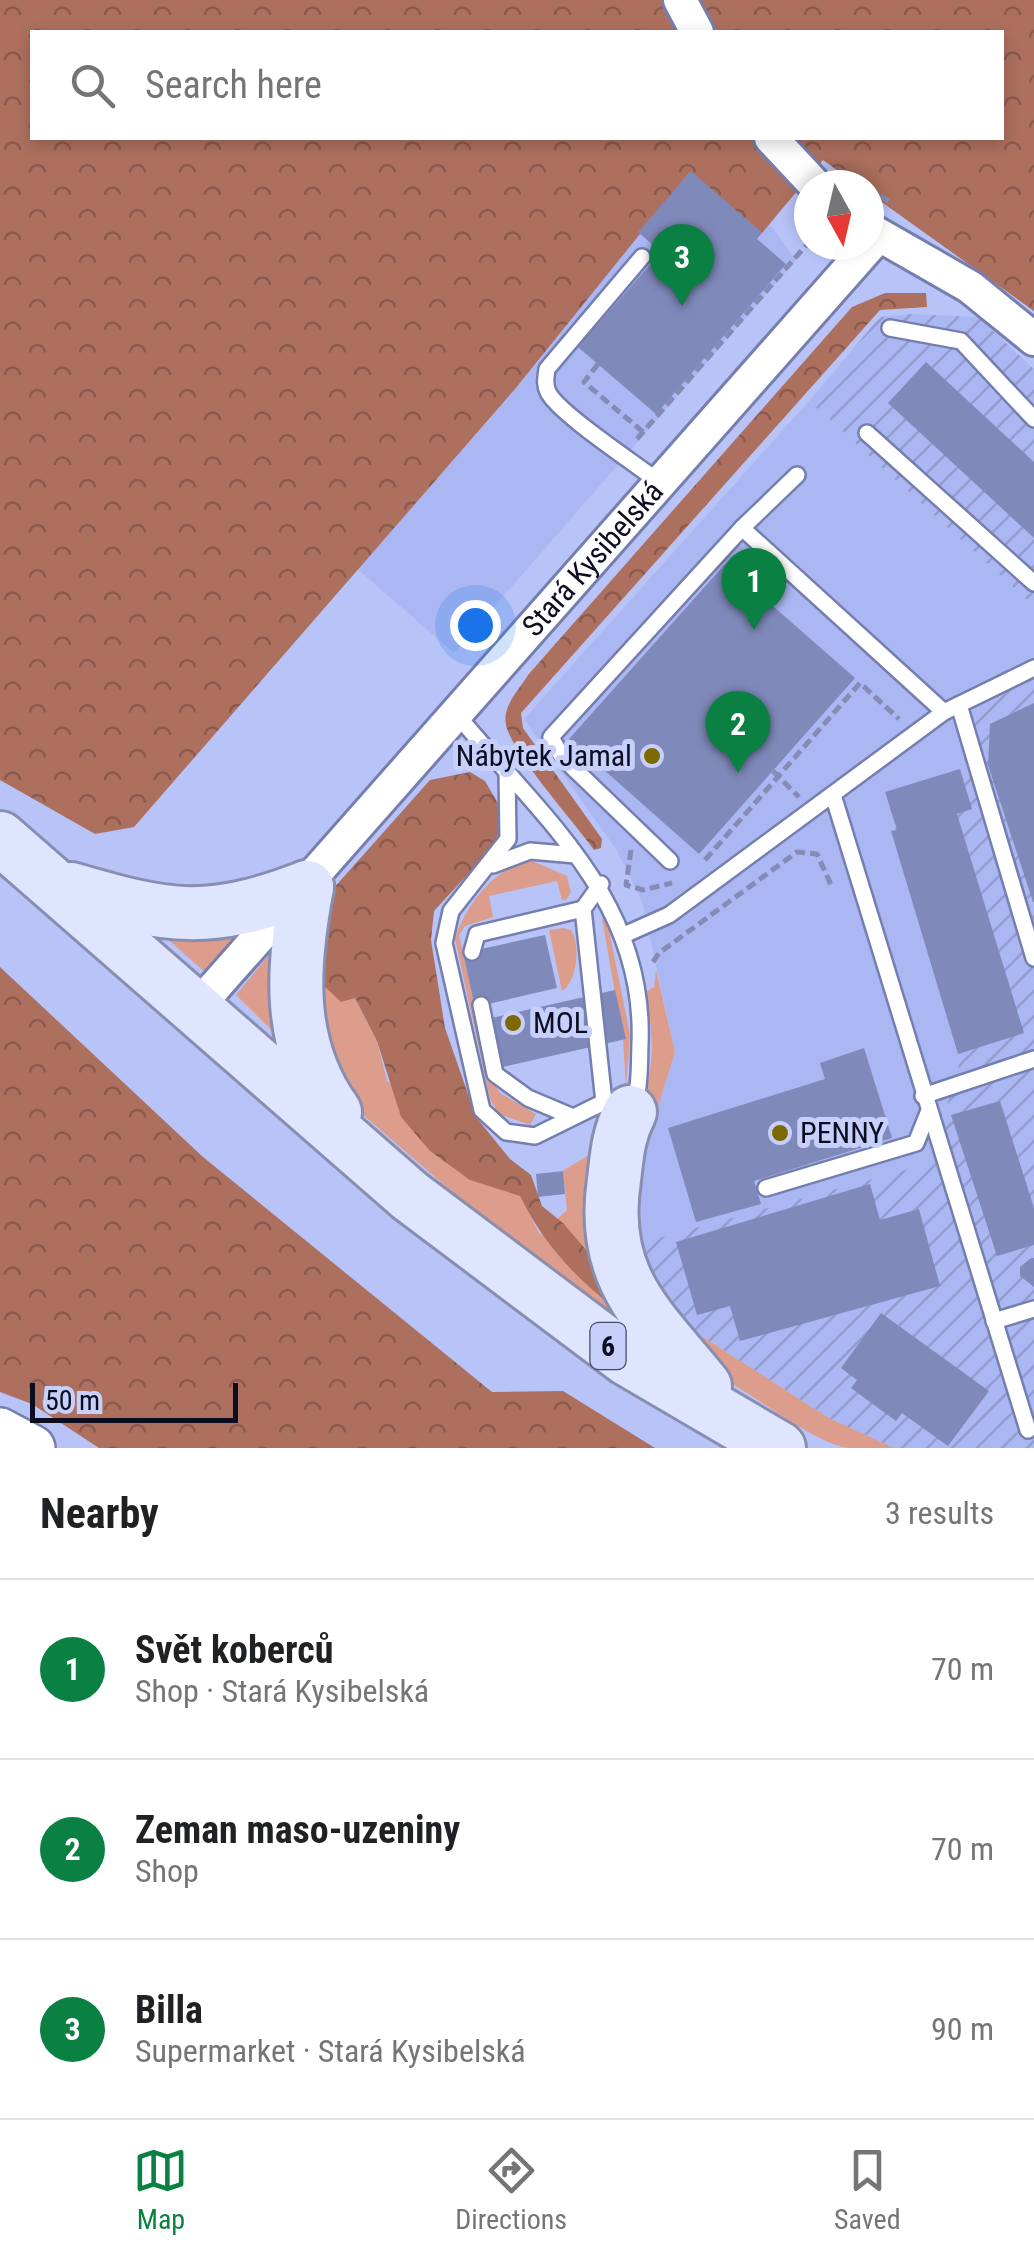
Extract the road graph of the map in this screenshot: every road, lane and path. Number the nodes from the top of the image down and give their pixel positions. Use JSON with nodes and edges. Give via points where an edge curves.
{"nodes":[{"id":1,"x":680,"y":0,"type":"edge"},
{"id":2,"x":696,"y":30,"type":"edge"},
{"id":3,"x":773,"y":140,"type":"edge"},
{"id":4,"x":801,"y":170,"type":"edge"},
{"id":5,"x":884,"y":239,"type":"edge"},
{"id":6,"x":642,"y":257,"type":"dead end"},
{"id":7,"x":794,"y":259,"type":"edge"},
{"id":8,"x":851,"y":260,"type":"edge"},
{"id":9,"x":890,"y":328,"type":"dead end"},
{"id":10,"x":1034,"y":339,"type":"edge"},
{"id":11,"x":598,"y":364,"type":"dead end"},
{"id":12,"x":1034,"y":419,"type":"edge"},
{"id":13,"x":642,"y":432,"type":"junction"},
{"id":14,"x":867,"y":433,"type":"dead end"},
{"id":15,"x":624,"y":454,"type":"junction"},
{"id":16,"x":797,"y":475,"type":"dead end"},
{"id":17,"x":659,"y":482,"type":"junction"},
{"id":18,"x":742,"y":528,"type":"junction"},
{"id":19,"x":1034,"y":583,"type":"edge"},
{"id":20,"x":1034,"y":668,"type":"edge"},
{"id":21,"x":951,"y":708,"type":"junction"},
{"id":22,"x":458,"y":716,"type":"junction"},
{"id":23,"x":915,"y":734,"type":"junction"},
{"id":24,"x":506,"y":774,"type":"junction"},
{"id":25,"x":775,"y":774,"type":"junction"},
{"id":26,"x":832,"y":795,"type":"junction"},
{"id":27,"x":801,"y":799,"type":"dead end"},
{"id":28,"x":635,"y":827,"type":"junction"},
{"id":29,"x":0,"y":838,"type":"edge"},
{"id":30,"x":576,"y":855,"type":"junction"},
{"id":31,"x":670,"y":860,"type":"dead end"},
{"id":32,"x":704,"y":861,"type":"dead end"},
{"id":33,"x":489,"y":867,"type":"junction"},
{"id":34,"x":678,"y":880,"type":"dead end"},
{"id":35,"x":600,"y":884,"type":"junction"},
{"id":36,"x":55,"y":885,"type":"junction"},
{"id":37,"x":832,"y":886,"type":"dead end"},
{"id":38,"x":307,"y":887,"type":"junction"},
{"id":39,"x":583,"y":910,"type":"junction"},
{"id":40,"x":624,"y":935,"type":"junction"},
{"id":41,"x":472,"y":952,"type":"dead end"},
{"id":42,"x":1034,"y":958,"type":"edge"},
{"id":43,"x":651,"y":971,"type":"dead end"},
{"id":44,"x":481,"y":1005,"type":"dead end"},
{"id":45,"x":197,"y":1007,"type":"junction"},
{"id":46,"x":1034,"y":1059,"type":"edge"},
{"id":47,"x":922,"y":1096,"type":"junction"},
{"id":48,"x":617,"y":1107,"type":"junction"},
{"id":49,"x":928,"y":1112,"type":"junction"},
{"id":50,"x":573,"y":1117,"type":"junction"},
{"id":51,"x":366,"y":1154,"type":"junction"},
{"id":52,"x":766,"y":1188,"type":"dead end"},
{"id":53,"x":1034,"y":1309,"type":"edge"},
{"id":54,"x":994,"y":1322,"type":"junction"},
{"id":55,"x":734,"y":1422,"type":"junction"},
{"id":56,"x":0,"y":1430,"type":"edge"},
{"id":57,"x":1028,"y":1430,"type":"dead end"},
{"id":58,"x":32,"y":1448,"type":"edge"},
{"id":59,"x":779,"y":1448,"type":"edge"}],
"edges":[{"from":1,"to":2,"type":"street"},
{"from":3,"to":4,"type":"street"},
{"from":5,"to":10,"type":"street","name":"Stará Kysibelská","via":[[970,287]]},
{"from":6,"to":15,"type":"lane","via":[[547,368],[545,384],[549,396]]},
{"from":7,"to":13,"type":"path"},
{"from":8,"to":17,"type":"street","name":"Stará Kysibelská"},
{"from":9,"to":12,"type":"lane","via":[[960,341]]},
{"from":11,"to":13,"type":"path","via":[[584,382]]},
{"from":13,"to":15,"type":"path"},
{"from":14,"to":19,"type":"lane"},
{"from":15,"to":17,"type":"lane"},
{"from":16,"to":18,"type":"lane"},
{"from":17,"to":22,"type":"street","name":"Stará Kysibelská"},
{"from":18,"to":21,"type":"lane"},
{"from":18,"to":28,"type":"lane","via":[[552,737],[562,757]]},
{"from":20,"to":21,"type":"lane"},
{"from":21,"to":23,"type":"lane"},
{"from":21,"to":42,"type":"lane"},
{"from":22,"to":24,"type":"lane"},
{"from":22,"to":38,"type":"street","name":"Stará Kysibelská"},
{"from":23,"to":25,"type":"path","via":[[860,683]]},
{"from":23,"to":26,"type":"lane"},
{"from":24,"to":30,"type":"lane"},
{"from":24,"to":33,"type":"lane","via":[[508,839]]},
{"from":25,"to":27,"type":"path"},
{"from":25,"to":32,"type":"path"},
{"from":26,"to":40,"type":"lane","via":[[669,916]]},
{"from":26,"to":47,"type":"lane"},
{"from":28,"to":31,"type":"lane"},
{"from":28,"to":34,"type":"path","via":[[626,885],[643,890]]},
{"from":29,"to":36,"type":"main road","number":"6"},
{"from":30,"to":33,"type":"lane","via":[[530,851]]},
{"from":30,"to":35,"type":"lane"},
{"from":33,"to":50,"type":"lane","via":[[451,911],[444,942],[482,1110],[506,1132],[535,1136]]},
{"from":35,"to":39,"type":"lane"},
{"from":35,"to":40,"type":"lane"},
{"from":36,"to":38,"type":"main road","via":[[157,914],[188,916],[266,903]]},
{"from":36,"to":45,"type":"main road","number":"6"},
{"from":37,"to":43,"type":"path","via":[[817,854],[797,852],[659,953]]},
{"from":38,"to":45,"type":"street","name":"Stará Kysibelská"},
{"from":38,"to":51,"type":"main road","via":[[294,969],[304,1055]]},
{"from":39,"to":41,"type":"lane","via":[[477,934]]},
{"from":39,"to":48,"type":"lane"},
{"from":40,"to":48,"type":"lane","via":[[641,1021],[638,1097]]},
{"from":44,"to":50,"type":"lane","via":[[495,1074]]},
{"from":45,"to":51,"type":"main road","number":"6"},
{"from":46,"to":47,"type":"lane"},
{"from":47,"to":49,"type":"lane"},
{"from":48,"to":50,"type":"lane"},
{"from":48,"to":55,"type":"main road","via":[[610,1207],[622,1273],[660,1338]]},
{"from":49,"to":52,"type":"lane","via":[[916,1143]]},
{"from":49,"to":54,"type":"lane"},
{"from":51,"to":55,"type":"main road","number":"6","via":[[410,1196],[570,1318]]},
{"from":53,"to":54,"type":"lane"},
{"from":54,"to":57,"type":"lane"},
{"from":55,"to":59,"type":"main road","number":"6"},
{"from":56,"to":58,"type":"main road"}]}
